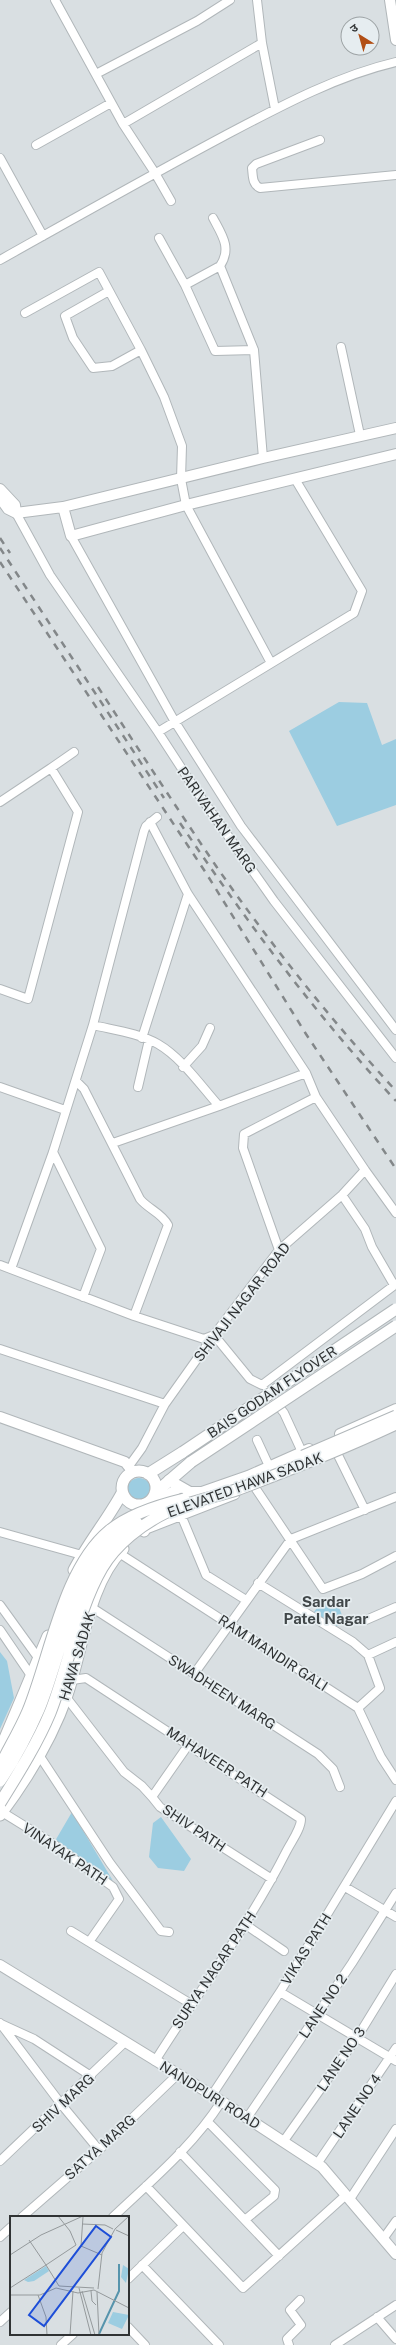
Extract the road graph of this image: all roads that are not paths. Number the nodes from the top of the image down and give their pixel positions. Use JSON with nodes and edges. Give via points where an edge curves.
{"nodes":[{"id":1,"x":55,"y":0,"type":"edge"},
{"id":2,"x":230,"y":0,"type":"edge"},
{"id":3,"x":257,"y":0,"type":"edge"},
{"id":4,"x":390,"y":0,"type":"edge"},
{"id":5,"x":396,"y":40,"type":"edge"},
{"id":6,"x":262,"y":44,"type":"junction"},
{"id":7,"x":396,"y":62,"type":"edge"},
{"id":8,"x":96,"y":74,"type":"junction"},
{"id":9,"x":111,"y":103,"type":"junction"},
{"id":10,"x":275,"y":109,"type":"junction"},
{"id":11,"x":123,"y":124,"type":"junction"},
{"id":12,"x":320,"y":140,"type":"dead end"},
{"id":13,"x":36,"y":145,"type":"dead end"},
{"id":14,"x":0,"y":158,"type":"edge"},
{"id":15,"x":155,"y":173,"type":"junction"},
{"id":16,"x":396,"y":175,"type":"edge"},
{"id":17,"x":170,"y":201,"type":"dead end"},
{"id":18,"x":213,"y":218,"type":"dead end"},
{"id":19,"x":43,"y":236,"type":"junction"},
{"id":20,"x":159,"y":238,"type":"dead end"},
{"id":21,"x":0,"y":260,"type":"edge"},
{"id":22,"x":220,"y":266,"type":"junction"},
{"id":23,"x":185,"y":285,"type":"junction"},
{"id":24,"x":109,"y":291,"type":"junction"},
{"id":25,"x":25,"y":313,"type":"dead end"},
{"id":26,"x":341,"y":347,"type":"dead end"},
{"id":27,"x":141,"y":350,"type":"junction"},
{"id":28,"x":254,"y":350,"type":"junction"},
{"id":29,"x":396,"y":428,"type":"edge"},
{"id":30,"x":360,"y":435,"type":"junction"},
{"id":31,"x":396,"y":454,"type":"edge"},
{"id":32,"x":263,"y":458,"type":"junction"},
{"id":33,"x":181,"y":478,"type":"junction"},
{"id":34,"x":296,"y":479,"type":"junction"},
{"id":35,"x":0,"y":489,"type":"edge"},
{"id":36,"x":0,"y":498,"type":"edge"},
{"id":37,"x":186,"y":505,"type":"junction"},
{"id":38,"x":63,"y":507,"type":"junction"},
{"id":39,"x":16,"y":513,"type":"junction"},
{"id":40,"x":71,"y":536,"type":"junction"},
{"id":41,"x":271,"y":663,"type":"junction"},
{"id":42,"x":175,"y":722,"type":"junction"},
{"id":43,"x":158,"y":732,"type":"junction"},
{"id":44,"x":74,"y":752,"type":"dead end"},
{"id":45,"x":51,"y":768,"type":"junction"},
{"id":46,"x":0,"y":802,"type":"edge"},
{"id":47,"x":188,"y":894,"type":"junction"},
{"id":48,"x":0,"y":989,"type":"edge"},
{"id":49,"x":93,"y":1025,"type":"junction"},
{"id":50,"x":210,"y":1028,"type":"dead end"},
{"id":51,"x":396,"y":1030,"type":"edge"},
{"id":52,"x":146,"y":1039,"type":"junction"},
{"id":53,"x":396,"y":1058,"type":"edge"},
{"id":54,"x":183,"y":1066,"type":"junction"},
{"id":55,"x":306,"y":1073,"type":"junction"},
{"id":56,"x":76,"y":1081,"type":"junction"},
{"id":57,"x":0,"y":1087,"type":"edge"},
{"id":58,"x":138,"y":1087,"type":"dead end"},
{"id":59,"x":316,"y":1098,"type":"junction"},
{"id":60,"x":219,"y":1106,"type":"junction"},
{"id":61,"x":65,"y":1110,"type":"junction"},
{"id":62,"x":112,"y":1143,"type":"junction"},
{"id":63,"x":53,"y":1152,"type":"junction"},
{"id":64,"x":365,"y":1170,"type":"junction"},
{"id":65,"x":342,"y":1195,"type":"junction"},
{"id":66,"x":396,"y":1213,"type":"edge"},
{"id":67,"x":279,"y":1250,"type":"junction"},
{"id":68,"x":0,"y":1265,"type":"edge"},
{"id":69,"x":11,"y":1269,"type":"junction"},
{"id":70,"x":395,"y":1284,"type":"edge"},
{"id":71,"x":83,"y":1297,"type":"junction"},
{"id":72,"x":396,"y":1309,"type":"edge"},
{"id":73,"x":134,"y":1316,"type":"junction"},
{"id":74,"x":396,"y":1326,"type":"edge"},
{"id":75,"x":214,"y":1335,"type":"junction"},
{"id":76,"x":0,"y":1349,"type":"edge"},
{"id":77,"x":262,"y":1385,"type":"junction"},
{"id":78,"x":166,"y":1404,"type":"junction"},
{"id":79,"x":396,"y":1409,"type":"edge"},
{"id":80,"x":396,"y":1416,"type":"edge"},
{"id":81,"x":0,"y":1417,"type":"edge"},
{"id":82,"x":396,"y":1426,"type":"edge"},
{"id":83,"x":330,"y":1439,"type":"junction"},
{"id":84,"x":257,"y":1440,"type":"dead end"},
{"id":85,"x":302,"y":1452,"type":"junction"},
{"id":86,"x":337,"y":1453,"type":"junction"},
{"id":87,"x":269,"y":1466,"type":"junction"},
{"id":88,"x":131,"y":1469,"type":"junction"},
{"id":89,"x":148,"y":1474,"type":"junction"},
{"id":90,"x":248,"y":1476,"type":"junction"},
{"id":91,"x":169,"y":1480,"type":"junction"},
{"id":92,"x":256,"y":1488,"type":"junction"},
{"id":93,"x":186,"y":1490,"type":"junction"},
{"id":94,"x":122,"y":1493,"type":"junction"},
{"id":95,"x":396,"y":1497,"type":"edge"},
{"id":96,"x":153,"y":1499,"type":"junction"},
{"id":97,"x":365,"y":1510,"type":"junction"},
{"id":98,"x":168,"y":1511,"type":"junction"},
{"id":99,"x":181,"y":1515,"type":"junction"},
{"id":100,"x":145,"y":1530,"type":"junction"},
{"id":101,"x":0,"y":1532,"type":"edge"},
{"id":102,"x":291,"y":1539,"type":"junction"},
{"id":103,"x":119,"y":1553,"type":"junction"},
{"id":104,"x":82,"y":1555,"type":"junction"},
{"id":105,"x":396,"y":1556,"type":"edge"},
{"id":106,"x":258,"y":1583,"type":"junction"},
{"id":107,"x":246,"y":1600,"type":"junction"},
{"id":108,"x":0,"y":1605,"type":"edge"},
{"id":109,"x":396,"y":1607,"type":"edge"},
{"id":110,"x":91,"y":1608,"type":"junction"},
{"id":111,"x":366,"y":1620,"type":"dead end"},
{"id":112,"x":228,"y":1625,"type":"junction"},
{"id":113,"x":51,"y":1627,"type":"junction"},
{"id":114,"x":0,"y":1630,"type":"edge"},
{"id":115,"x":83,"y":1639,"type":"junction"},
{"id":116,"x":396,"y":1642,"type":"edge"},
{"id":117,"x":368,"y":1655,"type":"junction"},
{"id":118,"x":39,"y":1659,"type":"junction"},
{"id":119,"x":194,"y":1674,"type":"junction"},
{"id":120,"x":32,"y":1677,"type":"junction"},
{"id":121,"x":72,"y":1680,"type":"junction"},
{"id":122,"x":66,"y":1697,"type":"junction"},
{"id":123,"x":358,"y":1708,"type":"junction"},
{"id":124,"x":189,"y":1744,"type":"junction"},
{"id":125,"x":0,"y":1750,"type":"edge"},
{"id":126,"x":39,"y":1755,"type":"junction"},
{"id":127,"x":0,"y":1766,"type":"edge"},
{"id":128,"x":396,"y":1780,"type":"edge"},
{"id":129,"x":0,"y":1782,"type":"edge"},
{"id":130,"x":340,"y":1787,"type":"dead end"},
{"id":131,"x":152,"y":1797,"type":"junction"},
{"id":132,"x":396,"y":1801,"type":"edge"},
{"id":133,"x":1,"y":1810,"type":"edge"},
{"id":134,"x":272,"y":1880,"type":"junction"},
{"id":135,"x":344,"y":1887,"type":"junction"},
{"id":136,"x":396,"y":1892,"type":"edge"},
{"id":137,"x":385,"y":1911,"type":"junction"},
{"id":138,"x":396,"y":1917,"type":"edge"},
{"id":139,"x":246,"y":1925,"type":"junction"},
{"id":140,"x":71,"y":1931,"type":"dead end"},
{"id":141,"x":169,"y":1932,"type":"dead end"},
{"id":142,"x":89,"y":1942,"type":"junction"},
{"id":143,"x":284,"y":1951,"type":"dead end"},
{"id":144,"x":0,"y":1965,"type":"edge"},
{"id":145,"x":396,"y":1974,"type":"edge"},
{"id":146,"x":280,"y":1992,"type":"junction"},
{"id":147,"x":190,"y":2004,"type":"junction"},
{"id":148,"x":317,"y":2015,"type":"junction"},
{"id":149,"x":0,"y":2023,"type":"edge"},
{"id":150,"x":358,"y":2036,"type":"junction"},
{"id":151,"x":124,"y":2043,"type":"junction"},
{"id":152,"x":396,"y":2048,"type":"edge"},
{"id":153,"x":393,"y":2059,"type":"edge"},
{"id":154,"x":155,"y":2061,"type":"junction"},
{"id":155,"x":177,"y":2074,"type":"junction"},
{"id":156,"x":91,"y":2076,"type":"junction"},
{"id":157,"x":212,"y":2095,"type":"junction"},
{"id":158,"x":221,"y":2102,"type":"junction"},
{"id":159,"x":61,"y":2104,"type":"junction"},
{"id":160,"x":247,"y":2118,"type":"junction"},
{"id":161,"x":208,"y":2122,"type":"junction"},
{"id":162,"x":396,"y":2128,"type":"edge"},
{"id":163,"x":283,"y":2142,"type":"junction"},
{"id":164,"x":99,"y":2150,"type":"junction"},
{"id":165,"x":180,"y":2152,"type":"junction"},
{"id":166,"x":0,"y":2160,"type":"edge"},
{"id":167,"x":317,"y":2164,"type":"junction"},
{"id":168,"x":146,"y":2186,"type":"junction"},
{"id":169,"x":348,"y":2197,"type":"junction"},
{"id":170,"x":23,"y":2216,"type":"edge"},
{"id":171,"x":114,"y":2216,"type":"edge"},
{"id":172,"x":246,"y":2219,"type":"junction"},
{"id":173,"x":396,"y":2221,"type":"edge"},
{"id":174,"x":183,"y":2226,"type":"junction"},
{"id":175,"x":10,"y":2228,"type":"edge"},
{"id":176,"x":1,"y":2233,"type":"edge"},
{"id":177,"x":384,"y":2239,"type":"junction"},
{"id":178,"x":396,"y":2254,"type":"edge"},
{"id":179,"x":279,"y":2256,"type":"junction"},
{"id":180,"x":142,"y":2265,"type":"junction"},
{"id":181,"x":129,"y":2278,"type":"edge"},
{"id":182,"x":300,"y":2300,"type":"dead end"},
{"id":183,"x":396,"y":2305,"type":"edge"},
{"id":184,"x":10,"y":2313,"type":"edge"},
{"id":185,"x":377,"y":2317,"type":"junction"},
{"id":186,"x":0,"y":2322,"type":"edge"},
{"id":187,"x":129,"y":2328,"type":"edge"},
{"id":188,"x":72,"y":2335,"type":"edge"},
{"id":189,"x":396,"y":2340,"type":"edge"},
{"id":190,"x":66,"y":2343,"type":"edge"},
{"id":191,"x":145,"y":2345,"type":"edge"},
{"id":192,"x":219,"y":2345,"type":"edge"},
{"id":193,"x":289,"y":2345,"type":"edge"},
{"id":194,"x":334,"y":2345,"type":"edge"}],
"edges":[{"from":1,"to":8,"type":"street"},
{"from":2,"to":8,"type":"street","via":[[197,21]]},
{"from":3,"to":6,"type":"street"},
{"from":4,"to":5,"type":"street"},
{"from":6,"to":10,"type":"street"},
{"from":6,"to":11,"type":"street"},
{"from":7,"to":10,"type":"street","via":[[360,72]]},
{"from":8,"to":9,"type":"street"},
{"from":9,"to":11,"type":"street"},
{"from":9,"to":13,"type":"street"},
{"from":10,"to":15,"type":"street"},
{"from":11,"to":15,"type":"street"},
{"from":12,"to":16,"type":"street","via":[[256,164],[252,168],[256,186],[260,188]]},
{"from":14,"to":19,"type":"street"},
{"from":15,"to":17,"type":"street"},
{"from":15,"to":19,"type":"street"},
{"from":18,"to":22,"type":"street","via":[[226,244],[226,257]]},
{"from":19,"to":21,"type":"street"},
{"from":20,"to":23,"type":"street"},
{"from":22,"to":23,"type":"street"},
{"from":22,"to":28,"type":"street"},
{"from":23,"to":28,"type":"street","via":[[215,351]]},
{"from":24,"to":25,"type":"street","via":[[99,272]]},
{"from":24,"to":27,"type":"street"},
{"from":24,"to":27,"type":"street","via":[[65,316],[73,338],[93,368],[112,366]]},
{"from":26,"to":30,"type":"street"},
{"from":27,"to":33,"type":"street","via":[[164,397],[182,446]]},
{"from":28,"to":32,"type":"street"},
{"from":29,"to":30,"type":"street"},
{"from":30,"to":32,"type":"street"},
{"from":31,"to":34,"type":"street"},
{"from":32,"to":33,"type":"street"},
{"from":33,"to":37,"type":"street"},
{"from":33,"to":38,"type":"street"},
{"from":34,"to":37,"type":"street"},
{"from":34,"to":41,"type":"street","via":[[362,590],[354,614]]},
{"from":35,"to":39,"type":"street","via":[[15,506]]},
{"from":36,"to":39,"type":"street","via":[[8,509]]},
{"from":37,"to":40,"type":"street"},
{"from":37,"to":41,"type":"street"},
{"from":38,"to":39,"type":"street"},
{"from":38,"to":40,"type":"street"},
{"from":39,"to":43,"type":"street","name":"PARIVAHAN MARG","via":[[50,575]]},
{"from":40,"to":42,"type":"street","name":"PARIVAHAN MARG"},
{"from":41,"to":42,"type":"street"},
{"from":42,"to":43,"type":"street"},
{"from":42,"to":51,"type":"street","name":"PARIVAHAN MARG","via":[[241,826]]},
{"from":43,"to":53,"type":"street","name":"PARIVAHAN MARG","via":[[274,901]]},
{"from":44,"to":45,"type":"street"},
{"from":45,"to":46,"type":"street"},
{"from":45,"to":48,"type":"street","via":[[78,812],[28,998]]},
{"from":47,"to":49,"type":"street","via":[[154,819],[144,831]]},
{"from":47,"to":52,"type":"street"},
{"from":47,"to":55,"type":"street"},
{"from":49,"to":52,"type":"street"},
{"from":49,"to":56,"type":"street"},
{"from":50,"to":54,"type":"street","via":[[202,1046]]},
{"from":52,"to":54,"type":"street","via":[[171,1053]]},
{"from":52,"to":58,"type":"street"},
{"from":54,"to":60,"type":"street"},
{"from":55,"to":59,"type":"street"},
{"from":55,"to":60,"type":"street"},
{"from":56,"to":61,"type":"street"},
{"from":56,"to":62,"type":"street","via":[[84,1089]]},
{"from":57,"to":61,"type":"street"},
{"from":59,"to":64,"type":"street"},
{"from":59,"to":67,"type":"street","via":[[244,1134],[243,1148]]},
{"from":60,"to":62,"type":"street"},
{"from":61,"to":63,"type":"street"},
{"from":62,"to":73,"type":"street","via":[[140,1199],[168,1225]]},
{"from":63,"to":69,"type":"street"},
{"from":63,"to":71,"type":"street","via":[[102,1249]]},
{"from":64,"to":65,"type":"street","name":"SHIVAJI NAGAR ROAD"},
{"from":64,"to":66,"type":"street"},
{"from":65,"to":67,"type":"street","name":"SHIVAJI NAGAR ROAD"},
{"from":65,"to":70,"type":"street","via":[[365,1229],[372,1247]]},
{"from":67,"to":75,"type":"street","name":"SHIVAJI NAGAR ROAD"},
{"from":68,"to":69,"type":"street"},
{"from":69,"to":71,"type":"street"},
{"from":70,"to":77,"type":"street"},
{"from":71,"to":73,"type":"street"},
{"from":72,"to":89,"type":"main road","name":"BAIS GODAM FLYOVER","bridge":true},
{"from":73,"to":75,"type":"street","via":[[204,1339]]},
{"from":74,"to":91,"type":"main road","name":"BAIS GODAM FLYOVER","bridge":true,"via":[[191,1462]]},
{"from":75,"to":77,"type":"street","via":[[250,1379]]},
{"from":75,"to":78,"type":"street","name":"SHIVAJI NAGAR ROAD"},
{"from":76,"to":78,"type":"street"},
{"from":77,"to":85,"type":"street","via":[[284,1413]]},
{"from":78,"to":88,"type":"street","name":"SHIVAJI NAGAR ROAD"},
{"from":79,"to":83,"type":"street"},
{"from":80,"to":127,"type":"main road","name":"ELEVATED HAWA SADAK","bridge":true,"via":[[238,1484],[164,1504],[128,1518],[109,1531],[87,1555],[74,1582],[63,1606],[28,1711]]},
{"from":81,"to":88,"type":"street","via":[[125,1462]]},
{"from":82,"to":86,"type":"street"},
{"from":82,"to":98,"type":"main road","name":"ELEVATED HAWA SADAK","bridge":true,"via":[[238,1489]]},
{"from":83,"to":85,"type":"street"},
{"from":83,"to":86,"type":"street"},
{"from":84,"to":87,"type":"street"},
{"from":85,"to":87,"type":"street"},
{"from":86,"to":92,"type":"street"},
{"from":86,"to":97,"type":"street"},
{"from":87,"to":90,"type":"street"},
{"from":88,"to":89,"type":"main road"},
{"from":88,"to":94,"type":"main road","via":[[123,1483]]},
{"from":89,"to":96,"type":"main road","via":[[155,1482]]},
{"from":90,"to":92,"type":"street"},
{"from":90,"to":93,"type":"street","via":[[202,1492]]},
{"from":91,"to":93,"type":"street"},
{"from":91,"to":96,"type":"main road","name":"BAIS GODAM FLYOVER"},
{"from":92,"to":99,"type":"street"},
{"from":92,"to":102,"type":"street"},
{"from":93,"to":96,"type":"street"},
{"from":93,"to":99,"type":"street"},
{"from":94,"to":96,"type":"main road","via":[[134,1504],[144,1504]]},
{"from":94,"to":104,"type":"main road"},
{"from":95,"to":97,"type":"street"},
{"from":96,"to":100,"type":"main road"},
{"from":97,"to":102,"type":"street"},
{"from":98,"to":129,"type":"main road","bridge":true,"via":[[129,1526],[108,1543],[94,1562],[84,1582],[39,1708]]},
{"from":98,"to":133,"type":"main road","name":"ELEVATED HAWA SADAK","bridge":true,"via":[[115,1549],[102,1568],[90,1594],[50,1714]]},
{"from":99,"to":100,"type":"street"},
{"from":99,"to":107,"type":"street","via":[[206,1575]]},
{"from":100,"to":103,"type":"main road","name":"HAWA SADAK"},
{"from":101,"to":104,"type":"street"},
{"from":102,"to":105,"type":"street","via":[[323,1589],[362,1574]]},
{"from":102,"to":106,"type":"street"},
{"from":103,"to":110,"type":"main road","name":"HAWA SADAK","via":[[111,1564]]},
{"from":103,"to":112,"type":"street","name":"RAM MANDIR GALI"},
{"from":104,"to":113,"type":"main road"},
{"from":106,"to":107,"type":"street"},
{"from":106,"to":117,"type":"street","via":[[353,1642]]},
{"from":107,"to":112,"type":"street"},
{"from":108,"to":118,"type":"street"},
{"from":109,"to":111,"type":"street"},
{"from":110,"to":115,"type":"main road","name":"HAWA SADAK"},
{"from":110,"to":119,"type":"street","name":"SWADHEEN MARG"},
{"from":112,"to":119,"type":"street"},
{"from":112,"to":123,"type":"street","name":"RAM MANDIR GALI"},
{"from":113,"to":115,"type":"main road"},
{"from":113,"to":118,"type":"main road"},
{"from":114,"to":120,"type":"street"},
{"from":115,"to":121,"type":"main road","name":"HAWA SADAK"},
{"from":116,"to":117,"type":"street"},
{"from":117,"to":123,"type":"street","via":[[380,1688]]},
{"from":118,"to":120,"type":"main road"},
{"from":119,"to":130,"type":"street","name":"SWADHEEN MARG","via":[[318,1754],[333,1769]]},
{"from":120,"to":125,"type":"main road"},
{"from":121,"to":122,"type":"main road","name":"HAWA SADAK"},
{"from":121,"to":124,"type":"street","name":"MAHAVEER PATH","via":[[86,1678]]},
{"from":122,"to":126,"type":"main road","name":"HAWA SADAK"},
{"from":122,"to":131,"type":"street","via":[[124,1772]]},
{"from":123,"to":128,"type":"street","via":[[381,1757]]},
{"from":124,"to":131,"type":"street","name":"SHIV PATH"},
{"from":124,"to":134,"type":"street","name":"MAHAVEER PATH","via":[[300,1816],[302,1821]]},
{"from":126,"to":133,"type":"main road","name":"HAWA SADAK"},
{"from":126,"to":141,"type":"street","via":[[115,1869],[161,1931]]},
{"from":131,"to":134,"type":"street","name":"SHIV PATH","via":[[160,1807]]},
{"from":132,"to":135,"type":"street","name":"VIKAS PATH"},
{"from":133,"to":142,"type":"street","name":"VINAYAK PATH","via":[[113,1887],[120,1899]]},
{"from":134,"to":139,"type":"street","name":"SURYA NAGAR PATH"},
{"from":135,"to":137,"type":"street"},
{"from":135,"to":146,"type":"street","name":"VIKAS PATH"},
{"from":136,"to":137,"type":"street","name":"LANE NO 2"},
{"from":137,"to":138,"type":"street"},
{"from":137,"to":148,"type":"street","name":"LANE NO 2"},
{"from":139,"to":143,"type":"street"},
{"from":139,"to":147,"type":"street","name":"SURYA NAGAR PATH"},
{"from":140,"to":142,"type":"street"},
{"from":142,"to":147,"type":"street"},
{"from":144,"to":151,"type":"street","name":"NANDPURI ROAD"},
{"from":145,"to":150,"type":"street","name":"LANE NO 3"},
{"from":146,"to":148,"type":"street"},
{"from":146,"to":157,"type":"street","name":"VIKAS PATH"},
{"from":147,"to":154,"type":"street","name":"SURYA NAGAR PATH"},
{"from":148,"to":150,"type":"street"},
{"from":148,"to":160,"type":"street","name":"LANE NO 2"},
{"from":149,"to":156,"type":"street","via":[[34,2039]]},
{"from":149,"to":159,"type":"street"},
{"from":150,"to":153,"type":"street"},
{"from":150,"to":163,"type":"street","name":"LANE NO 3"},
{"from":151,"to":154,"type":"street","name":"NANDPURI ROAD"},
{"from":151,"to":156,"type":"street","name":"SHIV MARG"},
{"from":152,"to":153,"type":"street","name":"LANE NO 4"},
{"from":153,"to":167,"type":"street","name":"LANE NO 4"},
{"from":154,"to":155,"type":"street","name":"NANDPURI ROAD"},
{"from":155,"to":157,"type":"street","name":"NANDPURI ROAD"},
{"from":155,"to":164,"type":"street","name":"SATYA MARG"},
{"from":156,"to":159,"type":"street","name":"SHIV MARG"},
{"from":157,"to":158,"type":"street","name":"NANDPURI ROAD"},
{"from":158,"to":160,"type":"street","name":"NANDPURI ROAD"},
{"from":158,"to":161,"type":"street"},
{"from":159,"to":164,"type":"street"},
{"from":159,"to":166,"type":"street","name":"SHIV MARG"},
{"from":160,"to":163,"type":"street","name":"NANDPURI ROAD"},
{"from":161,"to":165,"type":"street"},
{"from":161,"to":172,"type":"street","via":[[275,2190],[274,2196]]},
{"from":162,"to":169,"type":"street"},
{"from":163,"to":167,"type":"street","name":"NANDPURI ROAD"},
{"from":164,"to":170,"type":"street","name":"SATYA MARG"},
{"from":165,"to":168,"type":"street"},
{"from":165,"to":172,"type":"street"},
{"from":167,"to":169,"type":"street","name":"NANDPURI ROAD"},
{"from":168,"to":171,"type":"street"},
{"from":168,"to":174,"type":"street"},
{"from":169,"to":177,"type":"street","name":"NANDPURI ROAD"},
{"from":169,"to":179,"type":"street"},
{"from":172,"to":179,"type":"street"},
{"from":173,"to":177,"type":"street"},
{"from":174,"to":179,"type":"street","via":[[243,2288]]},
{"from":174,"to":180,"type":"street"},
{"from":175,"to":176,"type":"street"},
{"from":177,"to":178,"type":"street","name":"NANDPURI ROAD"},
{"from":180,"to":181,"type":"street"},
{"from":180,"to":192,"type":"street"},
{"from":182,"to":193,"type":"street","via":[[290,2310],[301,2325],[287,2339]]},
{"from":183,"to":185,"type":"street"},
{"from":184,"to":186,"type":"street"},
{"from":185,"to":189,"type":"street"},
{"from":185,"to":194,"type":"street"},
{"from":187,"to":191,"type":"street"},
{"from":188,"to":190,"type":"street"}]}
